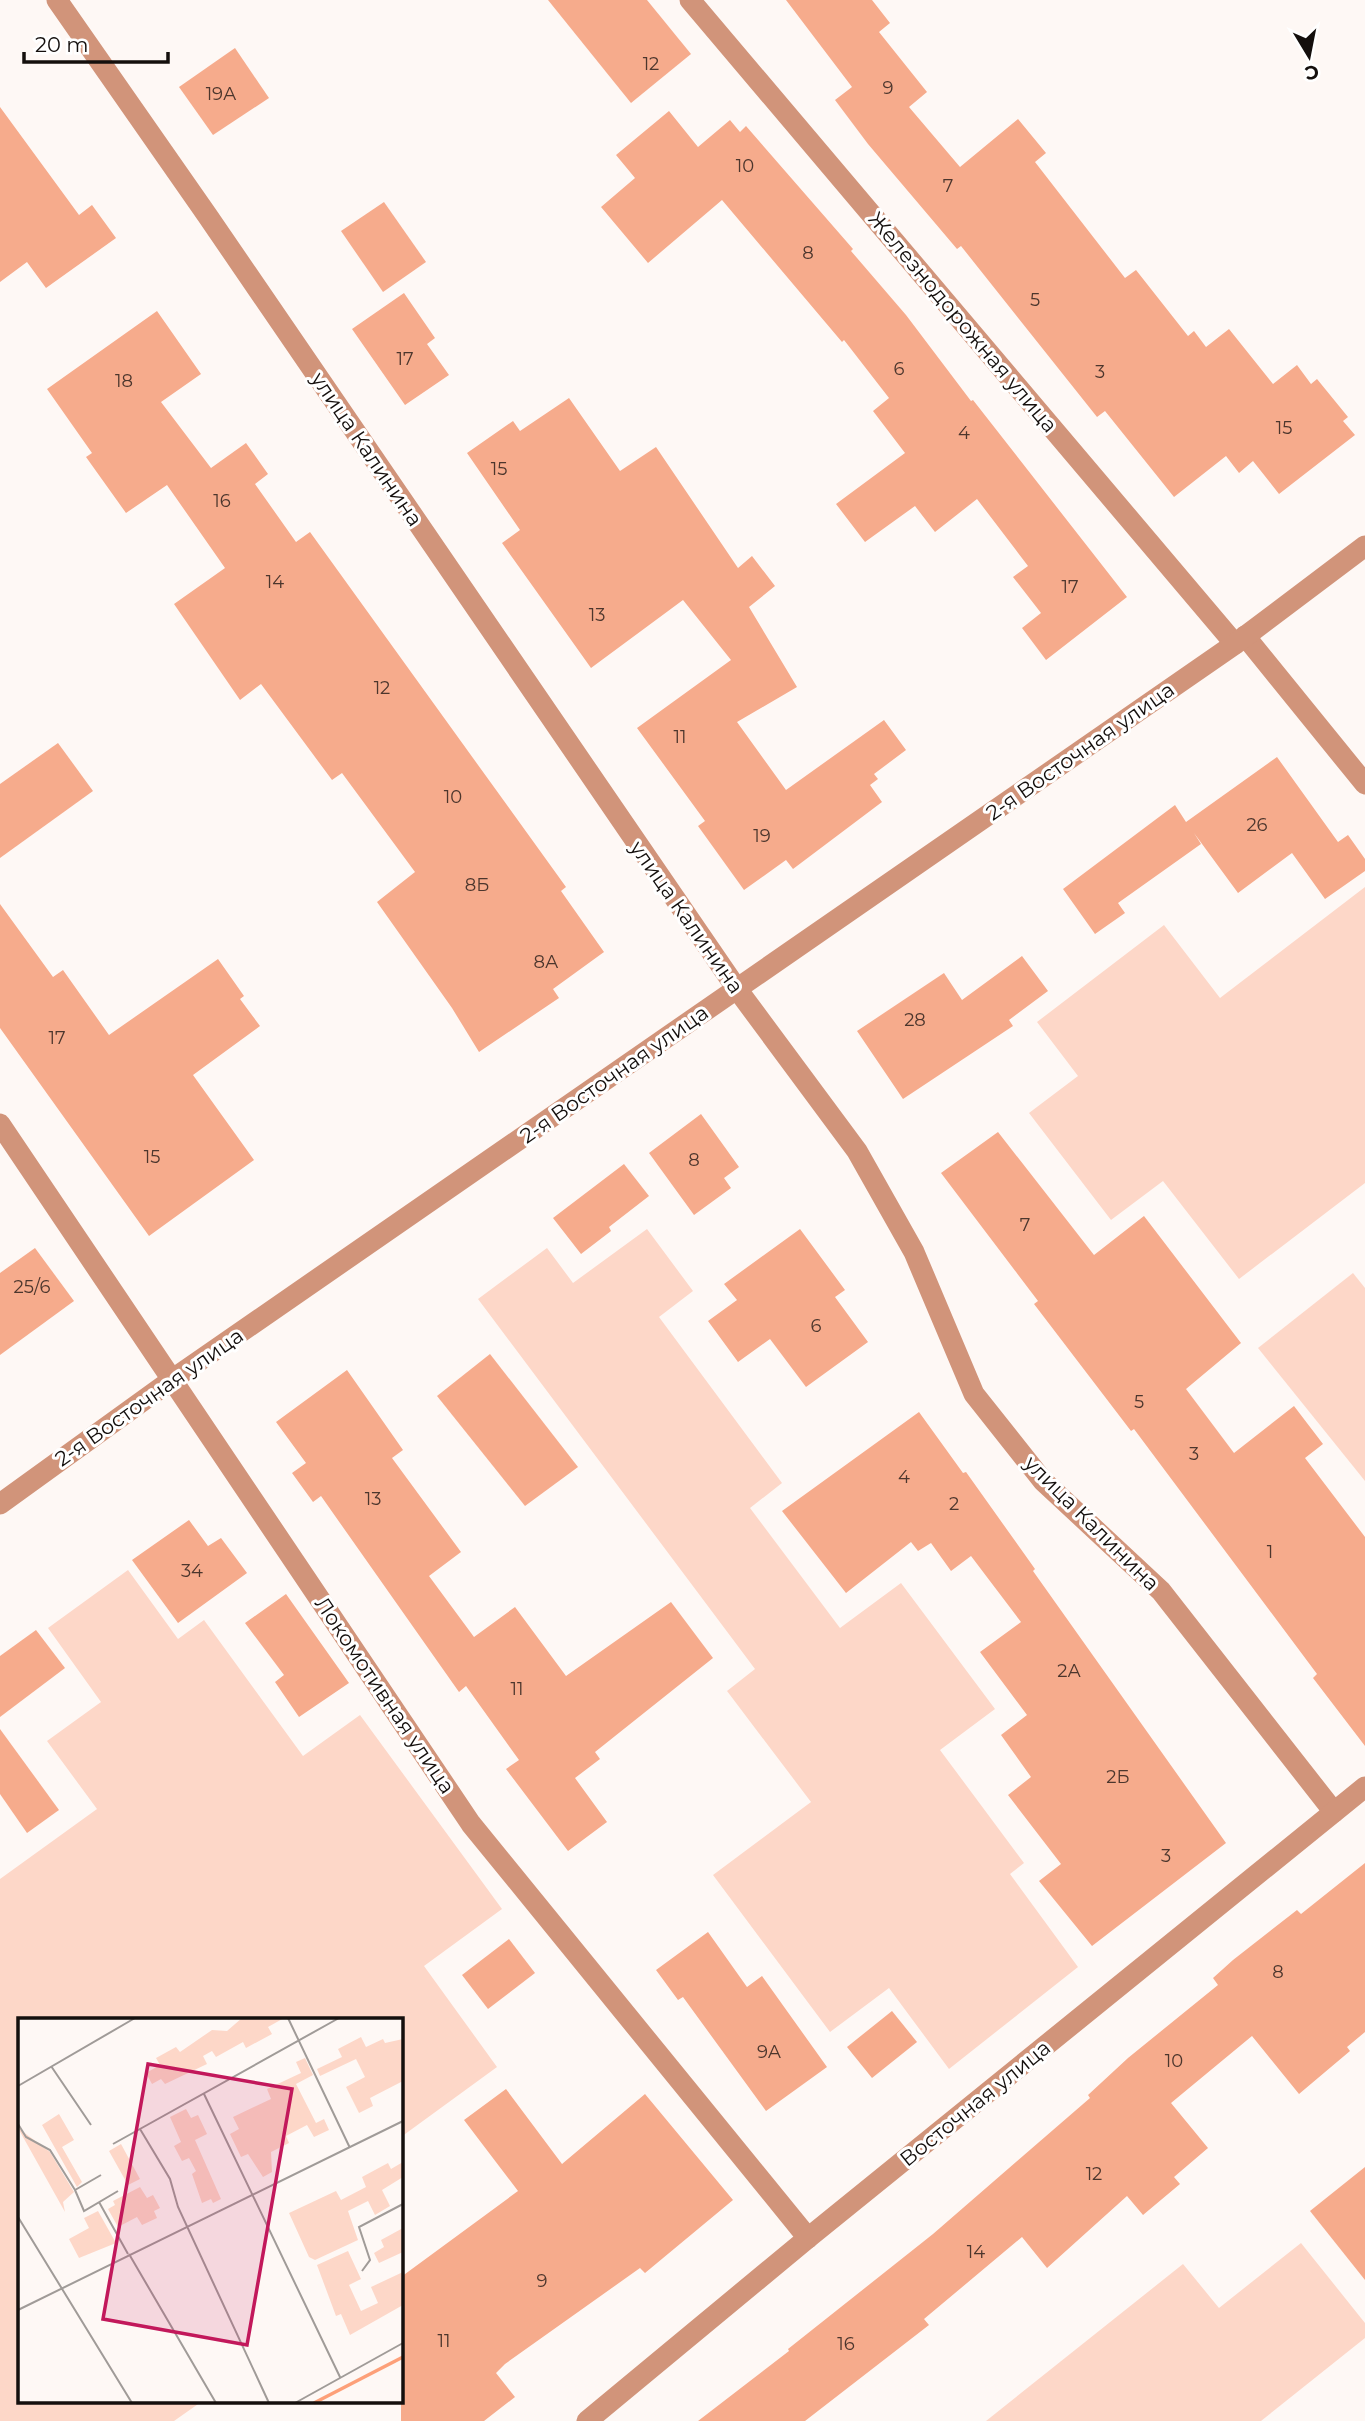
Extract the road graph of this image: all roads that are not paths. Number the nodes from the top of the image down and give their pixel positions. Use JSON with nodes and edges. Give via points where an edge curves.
{"nodes":[{"id":1,"x":57,"y":0,"type":"edge"},
{"id":2,"x":690,"y":0,"type":"edge"},
{"id":3,"x":1365,"y":546,"type":"edge"},
{"id":4,"x":1240,"y":640,"type":"junction"},
{"id":5,"x":1365,"y":784,"type":"edge"},
{"id":6,"x":737,"y":989,"type":"junction"},
{"id":7,"x":0,"y":1124,"type":"edge"},
{"id":8,"x":173,"y":1379,"type":"junction"},
{"id":9,"x":0,"y":1504,"type":"edge"},
{"id":10,"x":1365,"y":1787,"type":"edge"},
{"id":11,"x":1334,"y":1812,"type":"junction"},
{"id":12,"x":807,"y":2238,"type":"junction"},
{"id":13,"x":587,"y":2421,"type":"edge"}],
"edges":[{"from":1,"to":6,"type":"street","name":"улица Калинина"},
{"from":2,"to":4,"type":"street","name":"Железнодорожная улица"},
{"from":3,"to":4,"type":"street","name":"2-я Восточная улица"},
{"from":4,"to":5,"type":"street","name":"Железнодорожная улица"},
{"from":4,"to":6,"type":"street","name":"2-я Восточная улица"},
{"from":6,"to":8,"type":"street","name":"2-я Восточная улица"},
{"from":6,"to":11,"type":"street","name":"улица Калинина","via":[[857,1151],[914,1252],[975,1394],[1043,1480],[1161,1591]]},
{"from":7,"to":8,"type":"street","name":"Локомотивная улица"},
{"from":8,"to":9,"type":"street","name":"2-я Восточная улица"},
{"from":8,"to":12,"type":"street","name":"Локомотивная улица","via":[[471,1824]]},
{"from":10,"to":11,"type":"street","name":"Восточная улица"},
{"from":11,"to":12,"type":"street","name":"Восточная улица"},
{"from":12,"to":13,"type":"street","name":"Восточная улица"}]}
